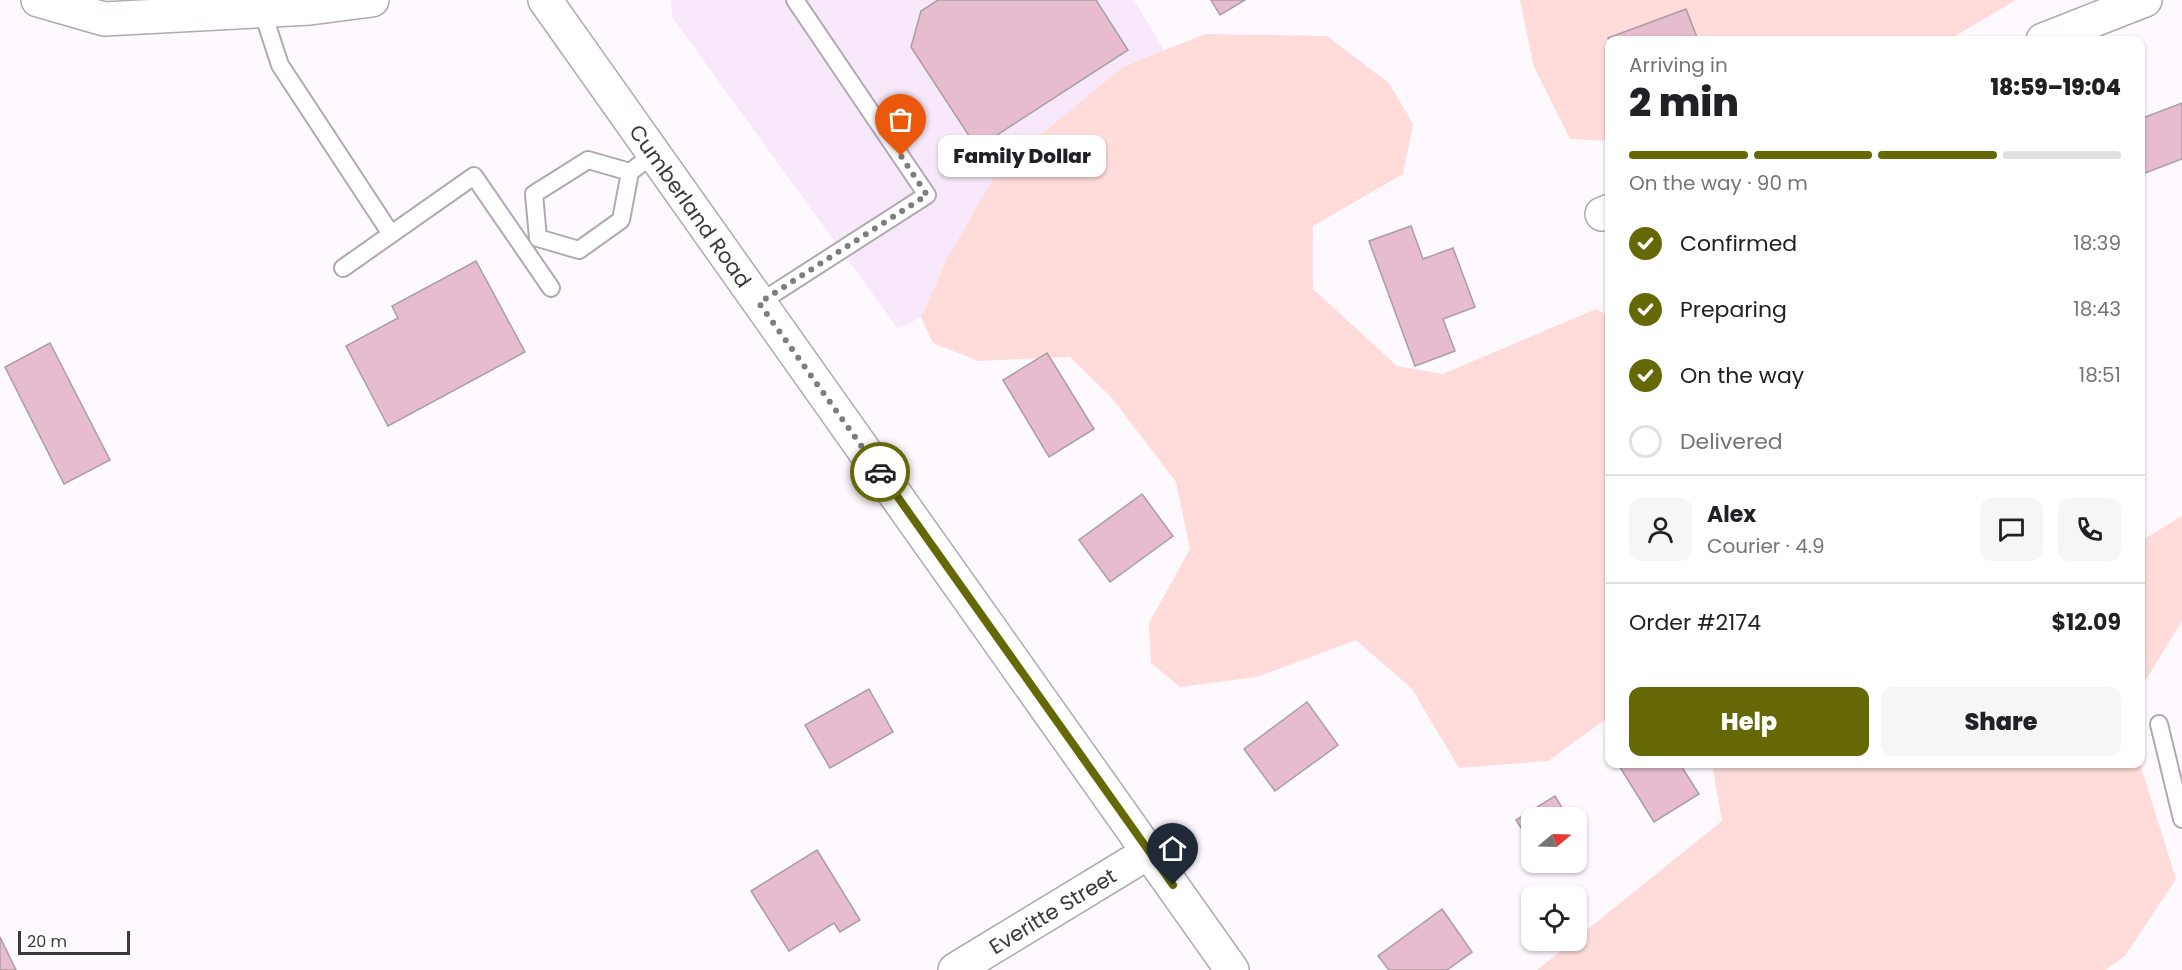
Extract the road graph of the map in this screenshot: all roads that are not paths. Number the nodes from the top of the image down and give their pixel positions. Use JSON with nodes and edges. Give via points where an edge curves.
{"nodes":[{"id":1,"x":38,"y":0,"type":"edge"},
{"id":2,"x":372,"y":0,"type":"edge"},
{"id":3,"x":545,"y":0,"type":"edge"},
{"id":4,"x":795,"y":0,"type":"edge"},
{"id":5,"x":2145,"y":0,"type":"edge"},
{"id":6,"x":262,"y":10,"type":"junction"},
{"id":7,"x":2053,"y":36,"type":"edge"},
{"id":8,"x":642,"y":163,"type":"junction"},
{"id":9,"x":391,"y":234,"type":"junction"},
{"id":10,"x":538,"y":238,"type":"junction"},
{"id":11,"x":524,"y":248,"type":"junction"},
{"id":12,"x":343,"y":268,"type":"dead end"},
{"id":13,"x":551,"y":288,"type":"dead end"},
{"id":14,"x":759,"y":303,"type":"junction"},
{"id":15,"x":2159,"y":724,"type":"dead end"},
{"id":16,"x":2182,"y":819,"type":"edge"},
{"id":17,"x":1149,"y":852,"type":"junction"},
{"id":18,"x":955,"y":970,"type":"edge"},
{"id":19,"x":1232,"y":970,"type":"edge"}],
"edges":[{"from":1,"to":6,"type":"main road","via":[[104,19]]},
{"from":2,"to":6,"type":"main road"},
{"from":3,"to":8,"type":"main road","name":"Cumberland Road"},
{"from":4,"to":14,"type":"lane","via":[[927,195]]},
{"from":5,"to":7,"type":"main road"},
{"from":6,"to":9,"type":"lane","via":[[280,65]]},
{"from":8,"to":10,"type":"lane","via":[[621,220],[579,250]]},
{"from":8,"to":10,"type":"lane","via":[[588,160],[534,194]]},
{"from":8,"to":14,"type":"main road","name":"Cumberland Road"},
{"from":9,"to":11,"type":"lane","via":[[474,176]]},
{"from":9,"to":12,"type":"lane"},
{"from":10,"to":11,"type":"lane"},
{"from":11,"to":13,"type":"lane"},
{"from":14,"to":17,"type":"main road","name":"Cumberland Road"},
{"from":15,"to":16,"type":"lane"},
{"from":17,"to":18,"type":"main road","name":"Everitte Street"},
{"from":17,"to":19,"type":"main road","name":"Cumberland Road"}]}
